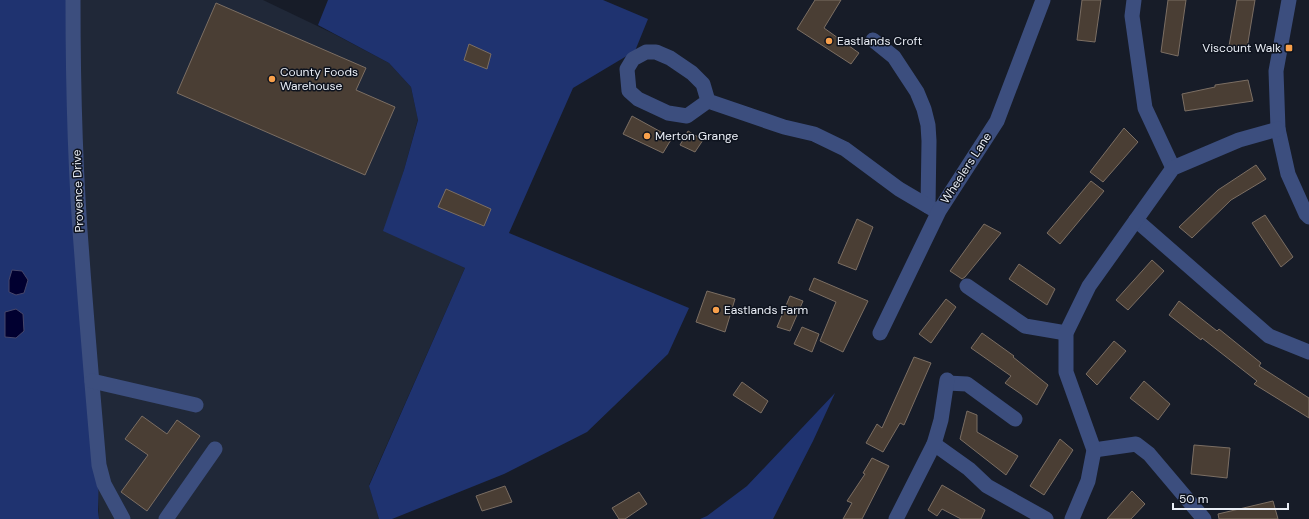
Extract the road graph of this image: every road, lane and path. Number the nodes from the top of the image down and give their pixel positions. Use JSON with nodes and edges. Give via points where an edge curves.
{"nodes":[{"id":1,"x":74,"y":0,"type":"edge"},
{"id":2,"x":1043,"y":0,"type":"edge"},
{"id":3,"x":1134,"y":0,"type":"edge"},
{"id":4,"x":1289,"y":0,"type":"edge"},
{"id":5,"x":873,"y":40,"type":"dead end"},
{"id":6,"x":708,"y":102,"type":"junction"},
{"id":7,"x":1278,"y":129,"type":"junction"},
{"id":8,"x":1173,"y":168,"type":"junction"},
{"id":9,"x":933,"y":209,"type":"junction"},
{"id":10,"x":1309,"y":217,"type":"edge"},
{"id":11,"x":1136,"y":220,"type":"junction"},
{"id":12,"x":967,"y":286,"type":"dead end"},
{"id":13,"x":880,"y":333,"type":"dead end"},
{"id":14,"x":1066,"y":333,"type":"junction"},
{"id":15,"x":1309,"y":352,"type":"edge"},
{"id":16,"x":92,"y":381,"type":"junction"},
{"id":17,"x":196,"y":405,"type":"dead end"},
{"id":18,"x":1015,"y":419,"type":"dead end"},
{"id":19,"x":934,"y":444,"type":"junction"},
{"id":20,"x":215,"y":449,"type":"dead end"},
{"id":21,"x":1094,"y":450,"type":"junction"},
{"id":22,"x":899,"y":518,"type":"edge"},
{"id":23,"x":123,"y":519,"type":"edge"},
{"id":24,"x":166,"y":519,"type":"edge"},
{"id":25,"x":1046,"y":519,"type":"edge"},
{"id":26,"x":1072,"y":519,"type":"edge"},
{"id":27,"x":1204,"y":519,"type":"edge"}],
"edges":[{"from":1,"to":16,"type":"street","name":"Provence Drive","via":[[73,58],[78,204]]},
{"from":2,"to":9,"type":"street","name":"Wheelers Lane","via":[[996,121]]},
{"from":3,"to":8,"type":"street","via":[[1132,16],[1145,108]]},
{"from":4,"to":7,"type":"street","via":[[1276,71]]},
{"from":5,"to":9,"type":"street","via":[[894,57],[917,92],[924,109],[928,125]]},
{"from":6,"to":6,"type":"street","via":[[687,116],[668,113],[638,99],[628,91],[627,69],[633,59],[646,52],[656,52],[692,73],[703,84]]},
{"from":6,"to":9,"type":"street","via":[[814,134],[845,149],[899,189]]},
{"from":7,"to":8,"type":"street","via":[[1239,140]]},
{"from":7,"to":10,"type":"street","via":[[1288,174]]},
{"from":8,"to":11,"type":"street"},
{"from":9,"to":13,"type":"street","name":"Wheelers Lane"},
{"from":11,"to":14,"type":"street","via":[[1089,286]]},
{"from":11,"to":15,"type":"street","via":[[1269,336]]},
{"from":12,"to":14,"type":"street","via":[[1025,326]]},
{"from":14,"to":21,"type":"street","via":[[1066,372]]},
{"from":16,"to":17,"type":"street"},
{"from":16,"to":23,"type":"street","name":"Provence Drive","via":[[99,466],[104,484]]},
{"from":18,"to":19,"type":"street","via":[[967,384],[947,382]]},
{"from":19,"to":22,"type":"street"},
{"from":19,"to":25,"type":"street","via":[[988,486]]},
{"from":20,"to":24,"type":"street"},
{"from":21,"to":26,"type":"street","via":[[1088,481]]},
{"from":21,"to":27,"type":"street","via":[[1136,444],[1149,454]]}]}
